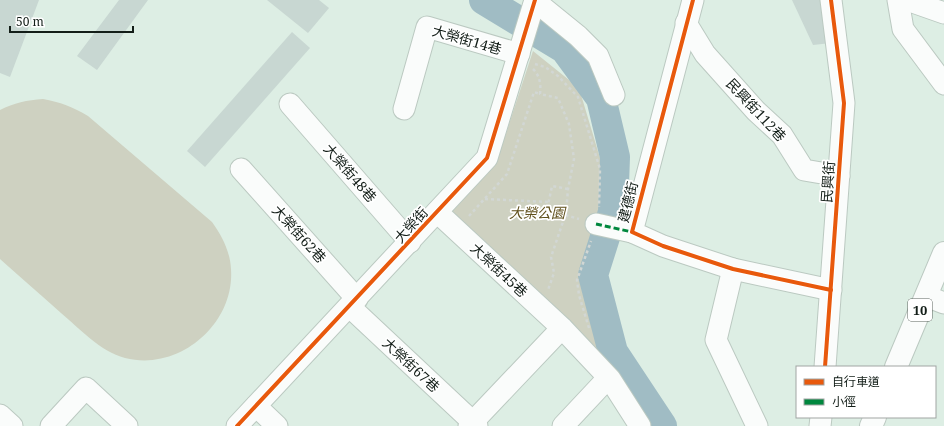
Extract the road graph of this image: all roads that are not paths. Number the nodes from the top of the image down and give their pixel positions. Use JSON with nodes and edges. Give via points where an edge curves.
{"nodes":[{"id":1,"x":693,"y":0,"type":"edge"},
{"id":2,"x":831,"y":0,"type":"edge"},
{"id":3,"x":898,"y":0,"type":"edge"},
{"id":4,"x":907,"y":0,"type":"edge"},
{"id":5,"x":534,"y":3,"type":"edge"},
{"id":6,"x":944,"y":13,"type":"edge"},
{"id":7,"x":686,"y":23,"type":"junction"},
{"id":8,"x":520,"y":50,"type":"junction"},
{"id":9,"x":944,"y":84,"type":"edge"},
{"id":10,"x":614,"y":95,"type":"dead end"},
{"id":11,"x":290,"y":104,"type":"dead end"},
{"id":12,"x":404,"y":108,"type":"dead end"},
{"id":13,"x":241,"y":169,"type":"dead end"},
{"id":14,"x":839,"y":176,"type":"junction"},
{"id":15,"x":437,"y":212,"type":"junction"},
{"id":16,"x":596,"y":224,"type":"road end"},
{"id":17,"x":632,"y":232,"type":"junction"},
{"id":18,"x":410,"y":242,"type":"junction"},
{"id":19,"x":944,"y":253,"type":"edge"},
{"id":20,"x":732,"y":269,"type":"junction"},
{"id":21,"x":831,"y":290,"type":"junction"},
{"id":22,"x":935,"y":300,"type":"edge"},
{"id":23,"x":354,"y":303,"type":"junction"},
{"id":24,"x":562,"y":328,"type":"junction"},
{"id":25,"x":825,"y":366,"type":"edge"},
{"id":26,"x":897,"y":366,"type":"edge"},
{"id":27,"x":608,"y":378,"type":"junction"},
{"id":28,"x":256,"y":406,"type":"junction"},
{"id":29,"x":0,"y":415,"type":"edge"},
{"id":30,"x":473,"y":425,"type":"edge"},
{"id":31,"x":12,"y":426,"type":"edge"},
{"id":32,"x":51,"y":426,"type":"edge"},
{"id":33,"x":127,"y":426,"type":"edge"},
{"id":34,"x":237,"y":426,"type":"edge"},
{"id":35,"x":277,"y":426,"type":"edge"},
{"id":36,"x":563,"y":426,"type":"edge"},
{"id":37,"x":640,"y":426,"type":"edge"},
{"id":38,"x":757,"y":426,"type":"edge"}],
"edges":[{"from":1,"to":7,"type":"street","name":"建德街"},
{"from":2,"to":14,"type":"street","name":"民興街","via":[[844,103]]},
{"from":3,"to":9,"type":"street","via":[[903,29]]},
{"from":4,"to":6,"type":"street"},
{"from":5,"to":8,"type":"street","name":"大榮街"},
{"from":5,"to":10,"type":"street","via":[[578,36],[598,56]]},
{"from":7,"to":14,"type":"street","name":"民興街112巷","via":[[705,54],[756,111],[782,135],[804,170]]},
{"from":7,"to":17,"type":"street","name":"建德街"},
{"from":8,"to":12,"type":"street","name":"大榮街14巷","via":[[427,27]]},
{"from":8,"to":15,"type":"street","name":"大榮街","via":[[487,158]]},
{"from":11,"to":18,"type":"street","name":"大榮街48巷"},
{"from":13,"to":23,"type":"street","name":"大榮街62巷"},
{"from":14,"to":21,"type":"street","name":"民興街"},
{"from":15,"to":18,"type":"street","name":"大榮街"},
{"from":15,"to":24,"type":"street","name":"大榮街45巷"},
{"from":16,"to":17,"type":"street"},
{"from":17,"to":20,"type":"street","name":"建德街","via":[[663,246]]},
{"from":18,"to":23,"type":"street","name":"大榮街"},
{"from":19,"to":22,"type":"main road","number":"10"},
{"from":20,"to":21,"type":"street","name":"建德街"},
{"from":20,"to":38,"type":"street","via":[[716,340]]},
{"from":21,"to":25,"type":"street","name":"民興街"},
{"from":22,"to":26,"type":"main road","number":"10"},
{"from":23,"to":28,"type":"street","name":"大榮街"},
{"from":23,"to":30,"type":"street","name":"大榮街67巷"},
{"from":24,"to":27,"type":"street","name":"大榮街45巷"},
{"from":24,"to":30,"type":"street"},
{"from":27,"to":36,"type":"street"},
{"from":27,"to":37,"type":"street","name":"大榮街45巷"},
{"from":28,"to":34,"type":"street","name":"大榮街"},
{"from":28,"to":35,"type":"street"},
{"from":29,"to":31,"type":"street"},
{"from":32,"to":33,"type":"street","via":[[86,388]]}]}
